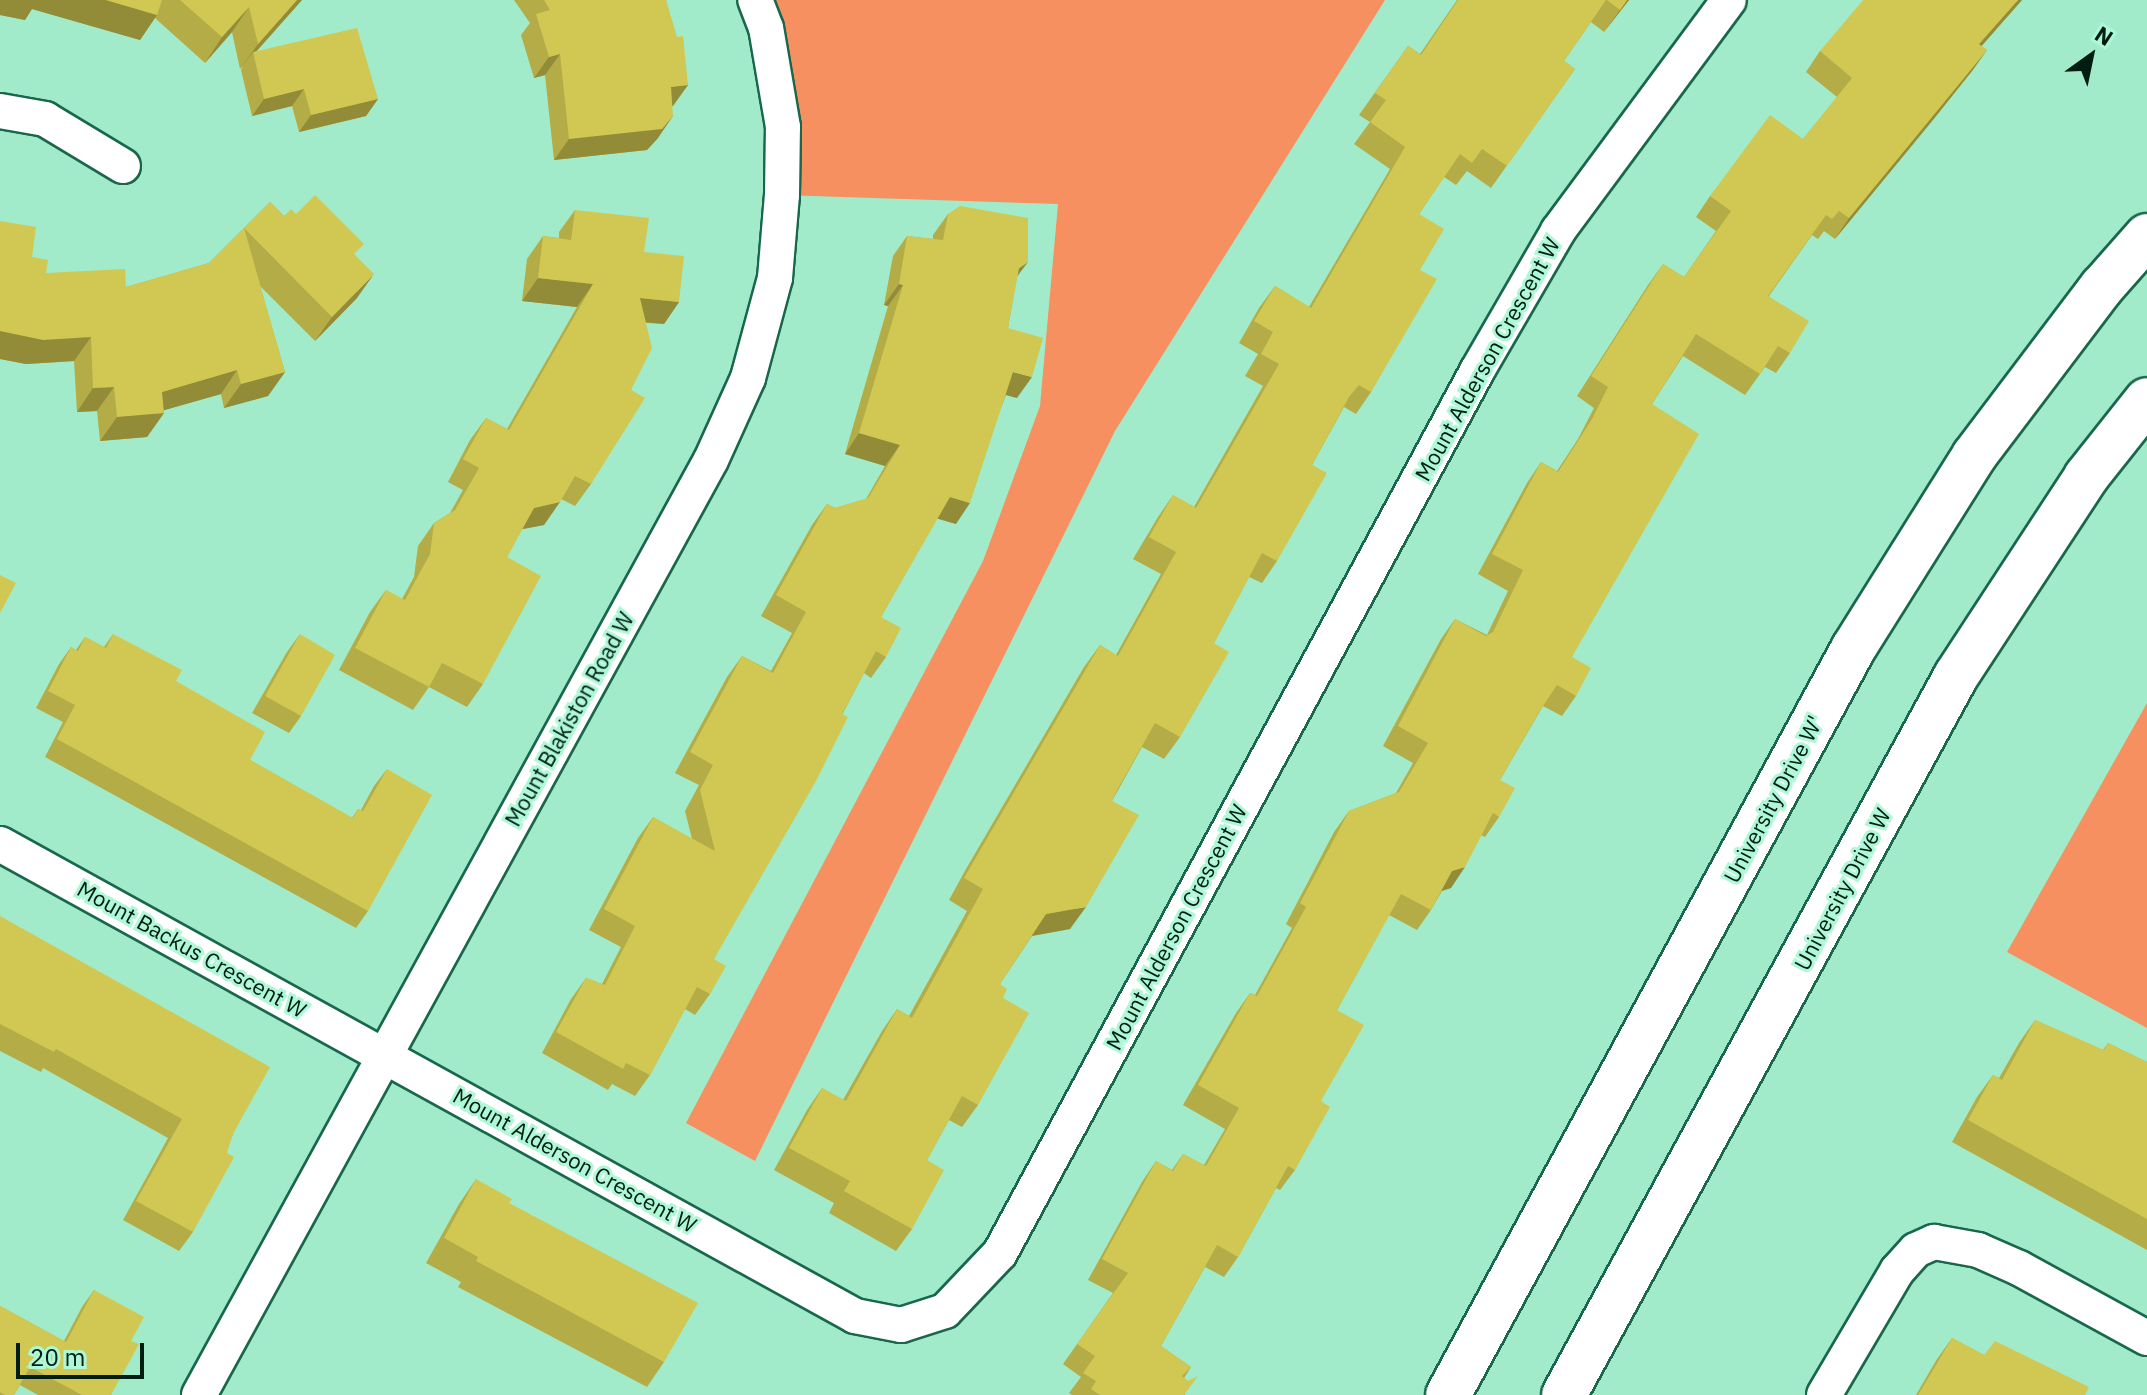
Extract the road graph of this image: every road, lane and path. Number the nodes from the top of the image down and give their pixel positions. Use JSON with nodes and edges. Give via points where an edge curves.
{"nodes":[{"id":1,"x":755,"y":0,"type":"edge"},
{"id":2,"x":1729,"y":0,"type":"edge"},
{"id":3,"x":0,"y":111,"type":"edge"},
{"id":4,"x":123,"y":166,"type":"dead end"},
{"id":5,"x":2147,"y":236,"type":"edge"},
{"id":6,"x":2147,"y":400,"type":"edge"},
{"id":7,"x":0,"y":844,"type":"edge"},
{"id":8,"x":385,"y":1054,"type":"junction"},
{"id":9,"x":1591,"y":1140,"type":"junction"},
{"id":10,"x":2147,"y":1338,"type":"edge"},
{"id":11,"x":199,"y":1395,"type":"edge"},
{"id":12,"x":1448,"y":1395,"type":"edge"},
{"id":13,"x":1466,"y":1395,"type":"edge"},
{"id":14,"x":1564,"y":1395,"type":"edge"},
{"id":15,"x":1824,"y":1395,"type":"edge"}],
"edges":[{"from":1,"to":8,"type":"street","name":"Mount Blakiston Road W","via":[[766,28],[783,127],[782,195],[775,278],[748,378],[703,473]]},
{"from":2,"to":8,"type":"street","name":"Mount Alderson Crescent W","via":[[1558,231],[1477,371],[1000,1253],[945,1311],[901,1325],[855,1316]]},
{"from":3,"to":4,"type":"street","via":[[45,119]]},
{"from":5,"to":9,"type":"main road","name":"University Drive W'","via":[[1974,456],[1853,649]]},
{"from":6,"to":14,"type":"main road","name":"University Drive W","via":[[2086,477],[1956,676]]},
{"from":7,"to":8,"type":"street","name":"Mount Backus Crescent W"},
{"from":8,"to":11,"type":"street","name":"Mount Blakiston Road W"},
{"from":9,"to":12,"type":"main road","name":"University Drive W'"},
{"from":9,"to":13,"type":"main road"},
{"from":10,"to":15,"type":"street","via":[[2019,1268],[1978,1250],[1934,1242],[1916,1250],[1897,1271]]}]}
